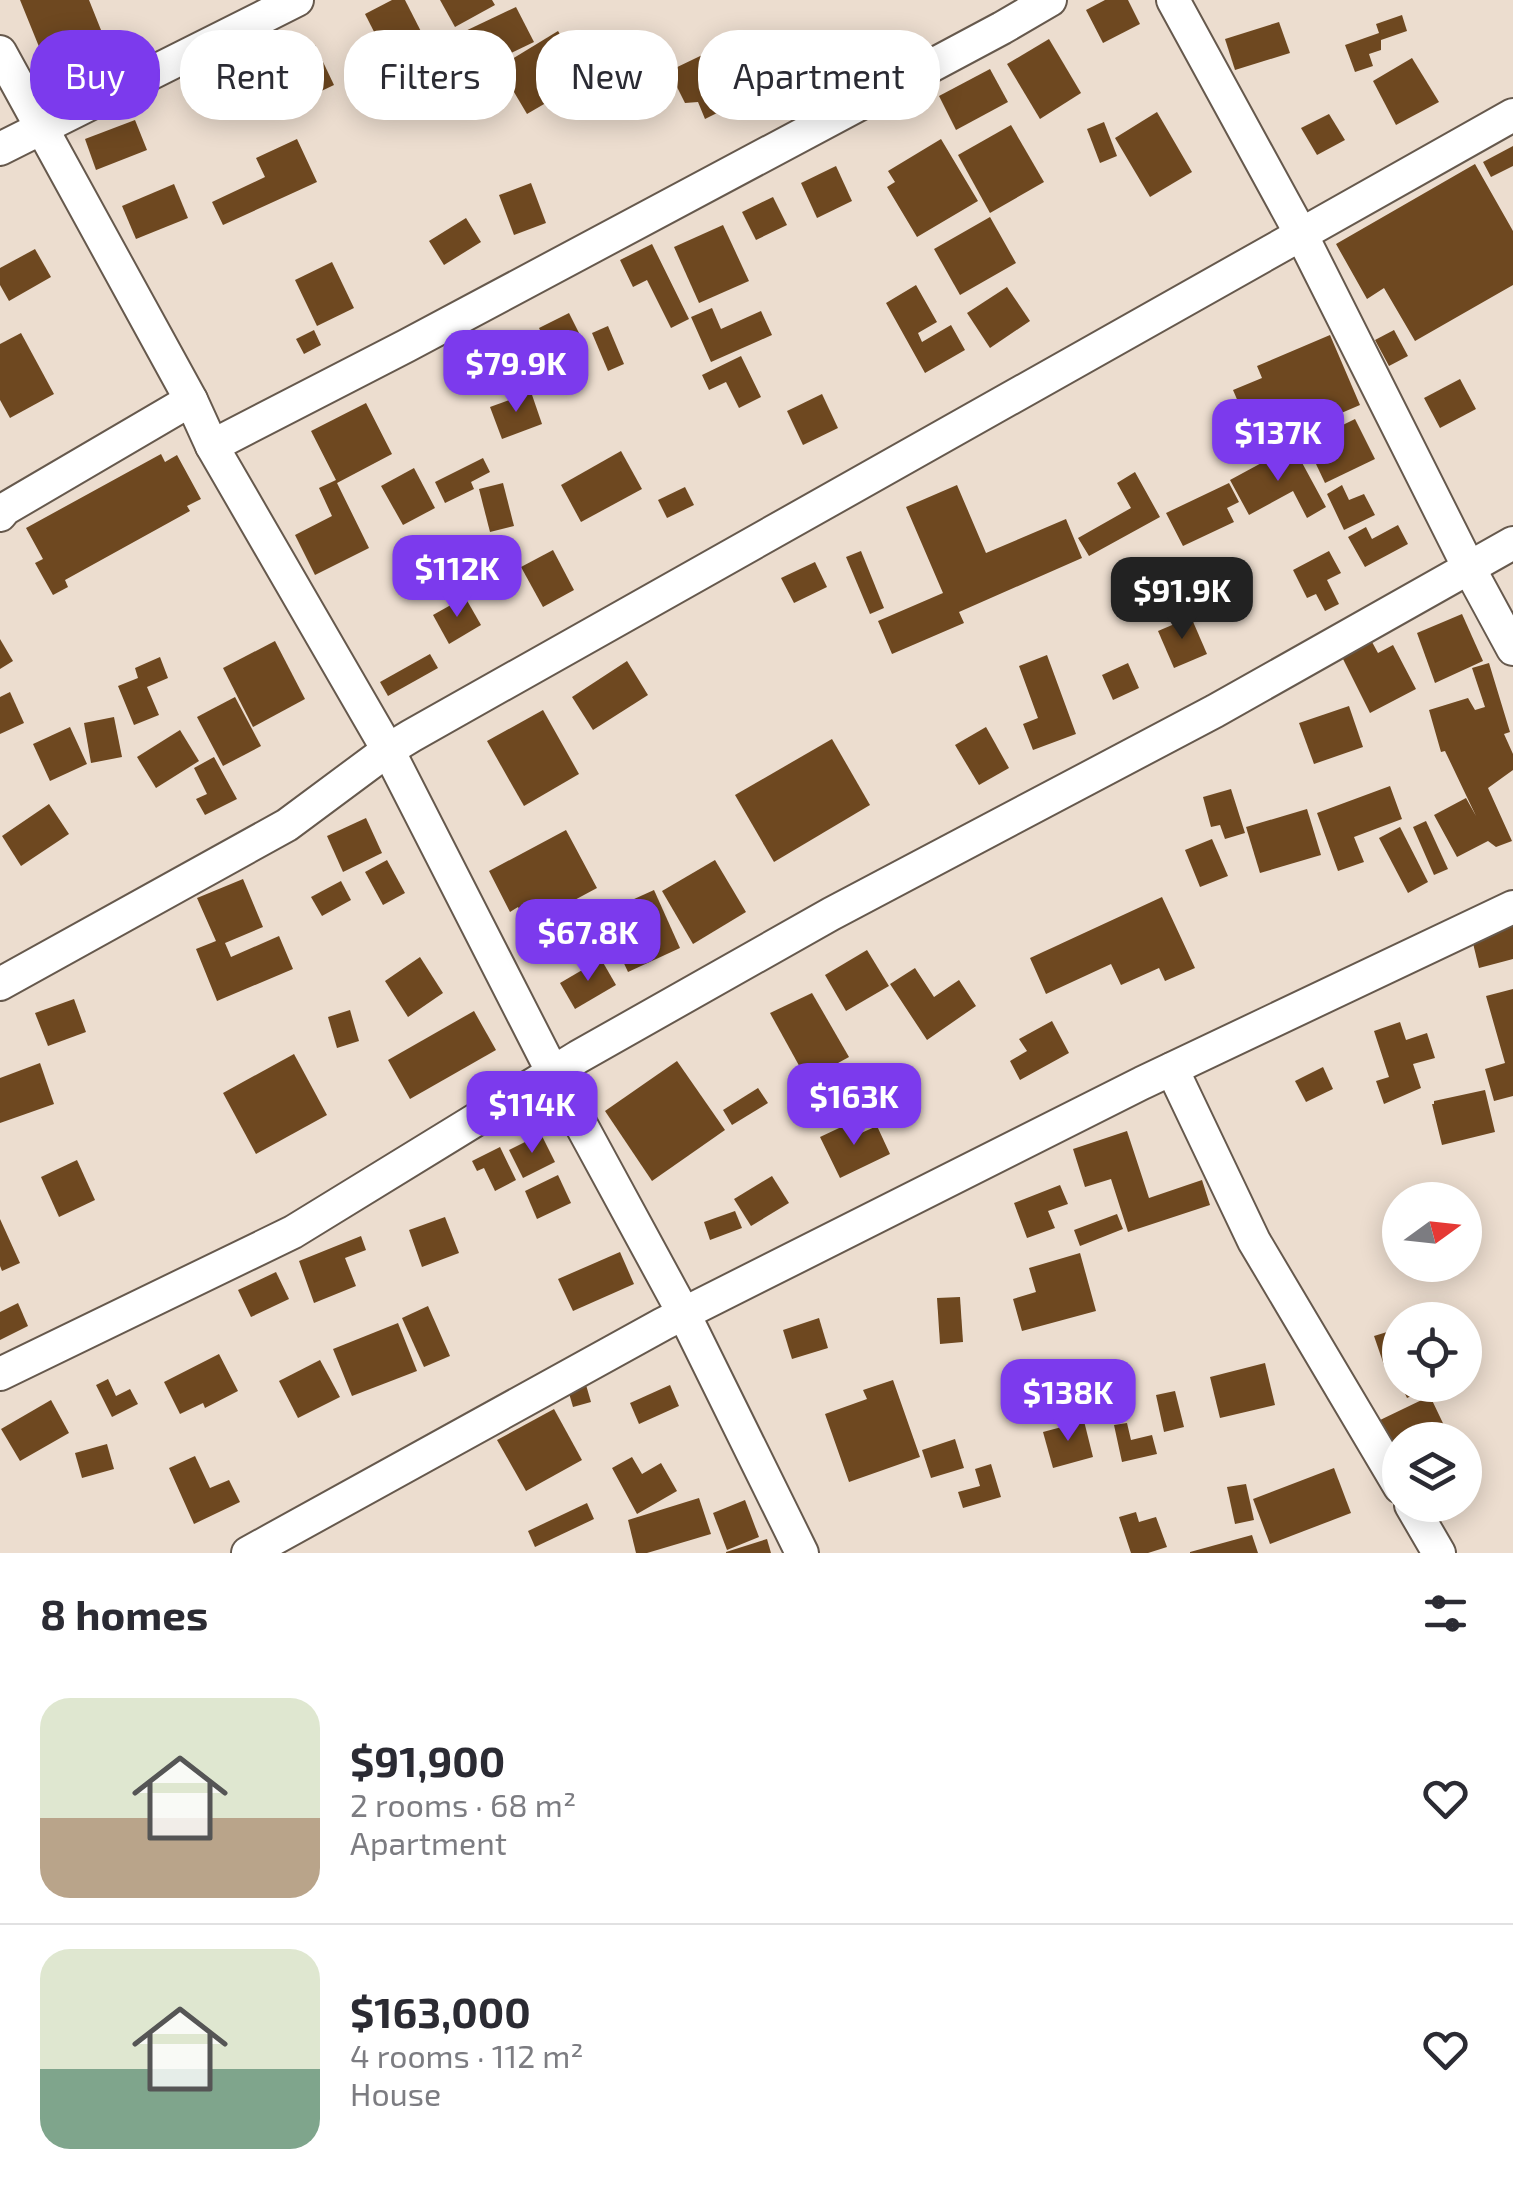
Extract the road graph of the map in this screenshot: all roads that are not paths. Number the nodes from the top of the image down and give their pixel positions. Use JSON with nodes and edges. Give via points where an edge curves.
{"nodes":[{"id":1,"x":298,"y":0,"type":"edge"},
{"id":2,"x":1050,"y":0,"type":"edge"},
{"id":3,"x":1173,"y":0,"type":"edge"},
{"id":4,"x":0,"y":52,"type":"edge"},
{"id":5,"x":1513,"y":115,"type":"edge"},
{"id":6,"x":42,"y":127,"type":"junction"},
{"id":7,"x":0,"y":149,"type":"edge"},
{"id":8,"x":1301,"y":234,"type":"junction"},
{"id":9,"x":191,"y":400,"type":"junction"},
{"id":10,"x":212,"y":446,"type":"junction"},
{"id":11,"x":0,"y":515,"type":"edge"},
{"id":12,"x":1513,"y":543,"type":"edge"},
{"id":13,"x":1469,"y":568,"type":"junction"},
{"id":14,"x":1513,"y":649,"type":"edge"},
{"id":15,"x":388,"y":750,"type":"junction"},
{"id":16,"x":1513,"y":907,"type":"edge"},
{"id":17,"x":0,"y":984,"type":"edge"},
{"id":18,"x":1172,"y":1069,"type":"junction"},
{"id":19,"x":552,"y":1073,"type":"junction"},
{"id":20,"x":684,"y":1314,"type":"junction"},
{"id":21,"x":0,"y":1374,"type":"edge"},
{"id":22,"x":1382,"y":1457,"type":"edge"},
{"id":23,"x":1421,"y":1522,"type":"edge"},
{"id":24,"x":248,"y":1553,"type":"edge"},
{"id":25,"x":802,"y":1553,"type":"edge"},
{"id":26,"x":1439,"y":1553,"type":"edge"}],
"edges":[{"from":1,"to":6,"type":"street"},
{"from":2,"to":10,"type":"street"},
{"from":3,"to":8,"type":"street"},
{"from":4,"to":6,"type":"street"},
{"from":5,"to":8,"type":"street"},
{"from":6,"to":7,"type":"street"},
{"from":6,"to":9,"type":"street"},
{"from":8,"to":13,"type":"street"},
{"from":8,"to":15,"type":"street"},
{"from":9,"to":10,"type":"street"},
{"from":9,"to":11,"type":"street"},
{"from":10,"to":15,"type":"street"},
{"from":12,"to":13,"type":"street"},
{"from":13,"to":14,"type":"street"},
{"from":13,"to":19,"type":"street"},
{"from":15,"to":17,"type":"street","via":[[287,825]]},
{"from":15,"to":19,"type":"street"},
{"from":16,"to":18,"type":"street"},
{"from":18,"to":20,"type":"street"},
{"from":18,"to":22,"type":"street","via":[[1254,1241]]},
{"from":19,"to":20,"type":"street"},
{"from":19,"to":21,"type":"street","via":[[293,1232]]},
{"from":20,"to":24,"type":"street"},
{"from":20,"to":25,"type":"street"},
{"from":23,"to":26,"type":"street"}]}
